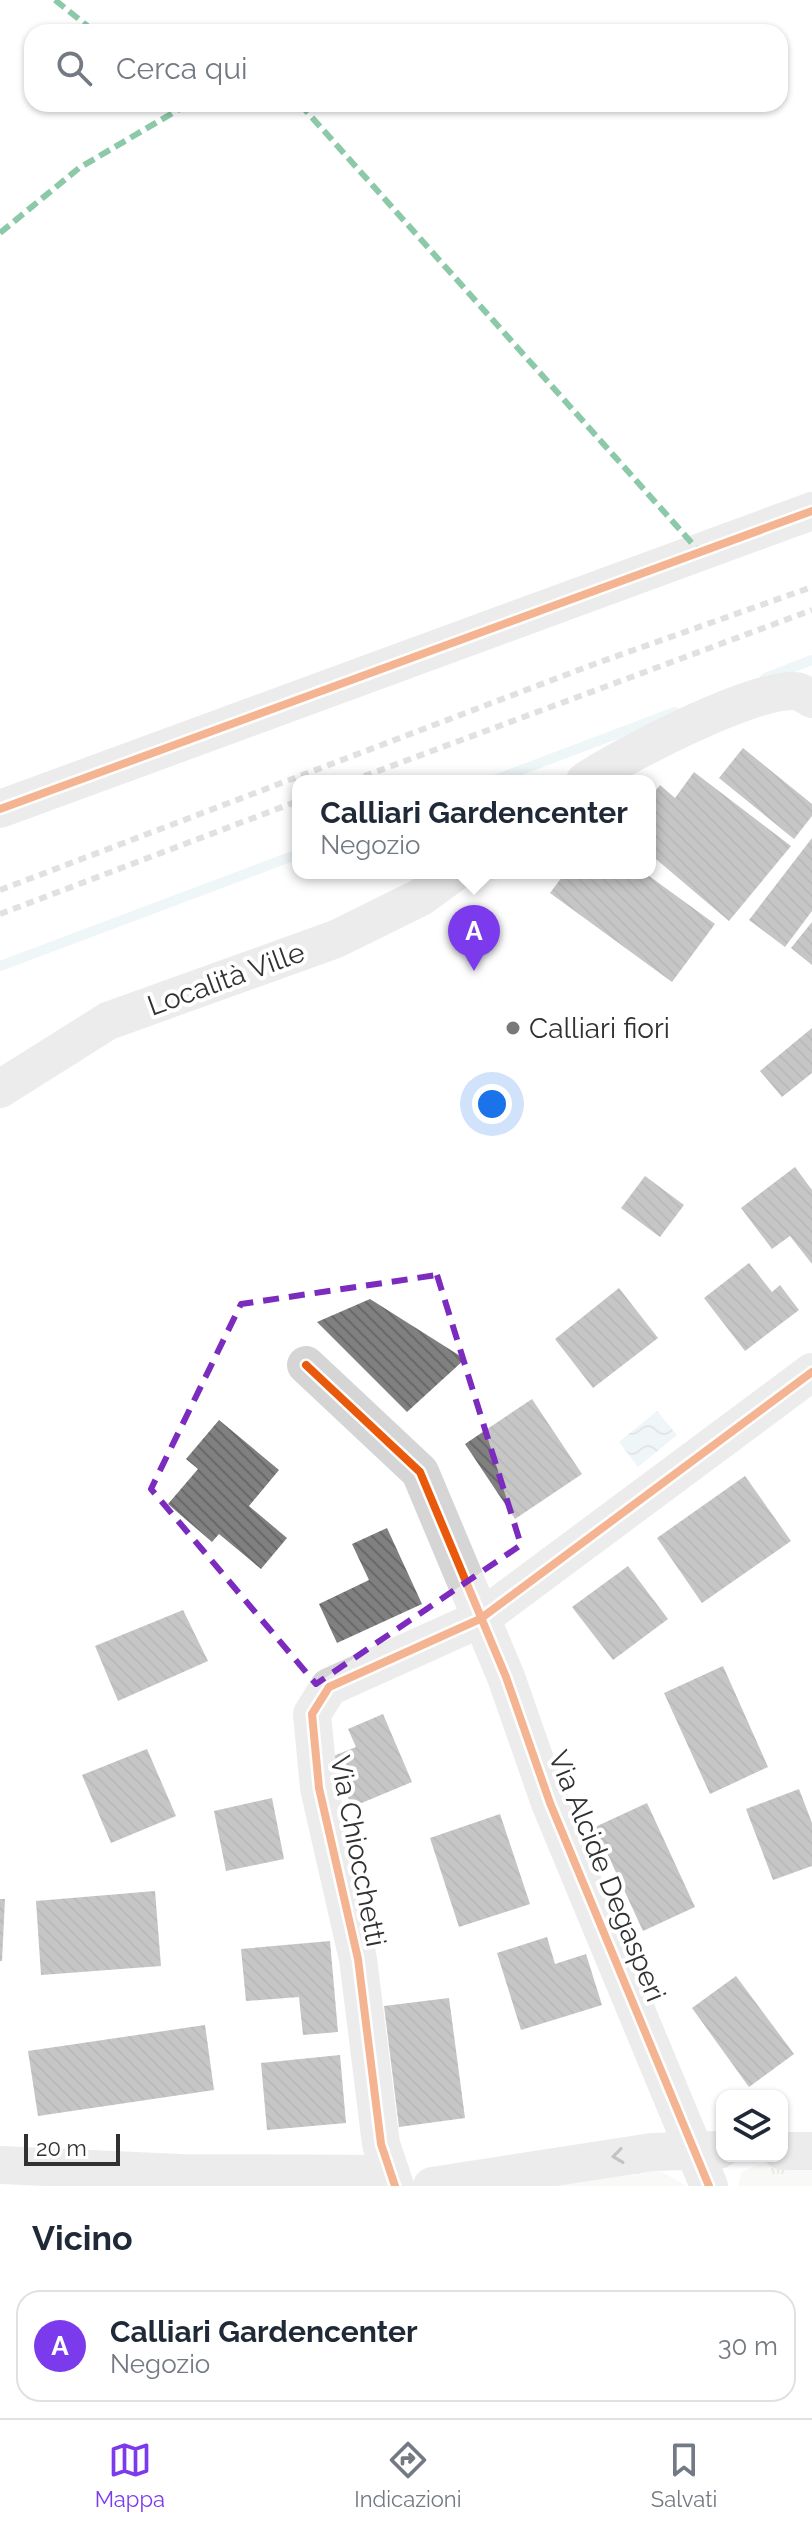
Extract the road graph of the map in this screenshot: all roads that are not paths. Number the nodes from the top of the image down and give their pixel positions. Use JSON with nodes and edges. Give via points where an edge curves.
{"nodes":[{"id":1,"x":812,"y":511,"type":"edge"},
{"id":2,"x":812,"y":699,"type":"edge"},
{"id":3,"x":594,"y":775,"type":"edge"},
{"id":4,"x":0,"y":809,"type":"edge"},
{"id":5,"x":446,"y":879,"type":"edge"},
{"id":6,"x":0,"y":1089,"type":"edge"},
{"id":7,"x":306,"y":1365,"type":"dead end"},
{"id":8,"x":812,"y":1372,"type":"edge"},
{"id":9,"x":480,"y":1619,"type":"junction"},
{"id":10,"x":709,"y":2150,"type":"edge"},
{"id":11,"x":788,"y":2151,"type":"edge"},
{"id":12,"x":812,"y":2151,"type":"edge"},
{"id":13,"x":0,"y":2165,"type":"edge"},
{"id":14,"x":389,"y":2168,"type":"edge"},
{"id":15,"x":432,"y":2186,"type":"edge"},
{"id":16,"x":709,"y":2186,"type":"edge"}],
"edges":[{"from":1,"to":4,"type":"street"},
{"from":2,"to":3,"type":"street","via":[[796,691],[760,698],[621,756]]},
{"from":5,"to":6,"type":"street","name":"Località Ville","via":[[336,939],[108,1021]]},
{"from":7,"to":9,"type":"street","name":"Via Alcide Degasperi","via":[[420,1472]]},
{"from":8,"to":9,"type":"street"},
{"from":9,"to":10,"type":"street","name":"Via Alcide Degasperi","via":[[550,1803]]},
{"from":9,"to":14,"type":"street","name":"Via Chiocchetti","via":[[329,1687],[312,1714],[319,1788],[358,1959]]},
{"from":10,"to":15,"type":"street","one_way":true,"via":[[652,2152]]},
{"from":10,"to":16,"type":"street","name":"Via Alcide Degasperi"},
{"from":11,"to":12,"type":"street"},
{"from":13,"to":14,"type":"street","via":[[181,2173]]}]}
